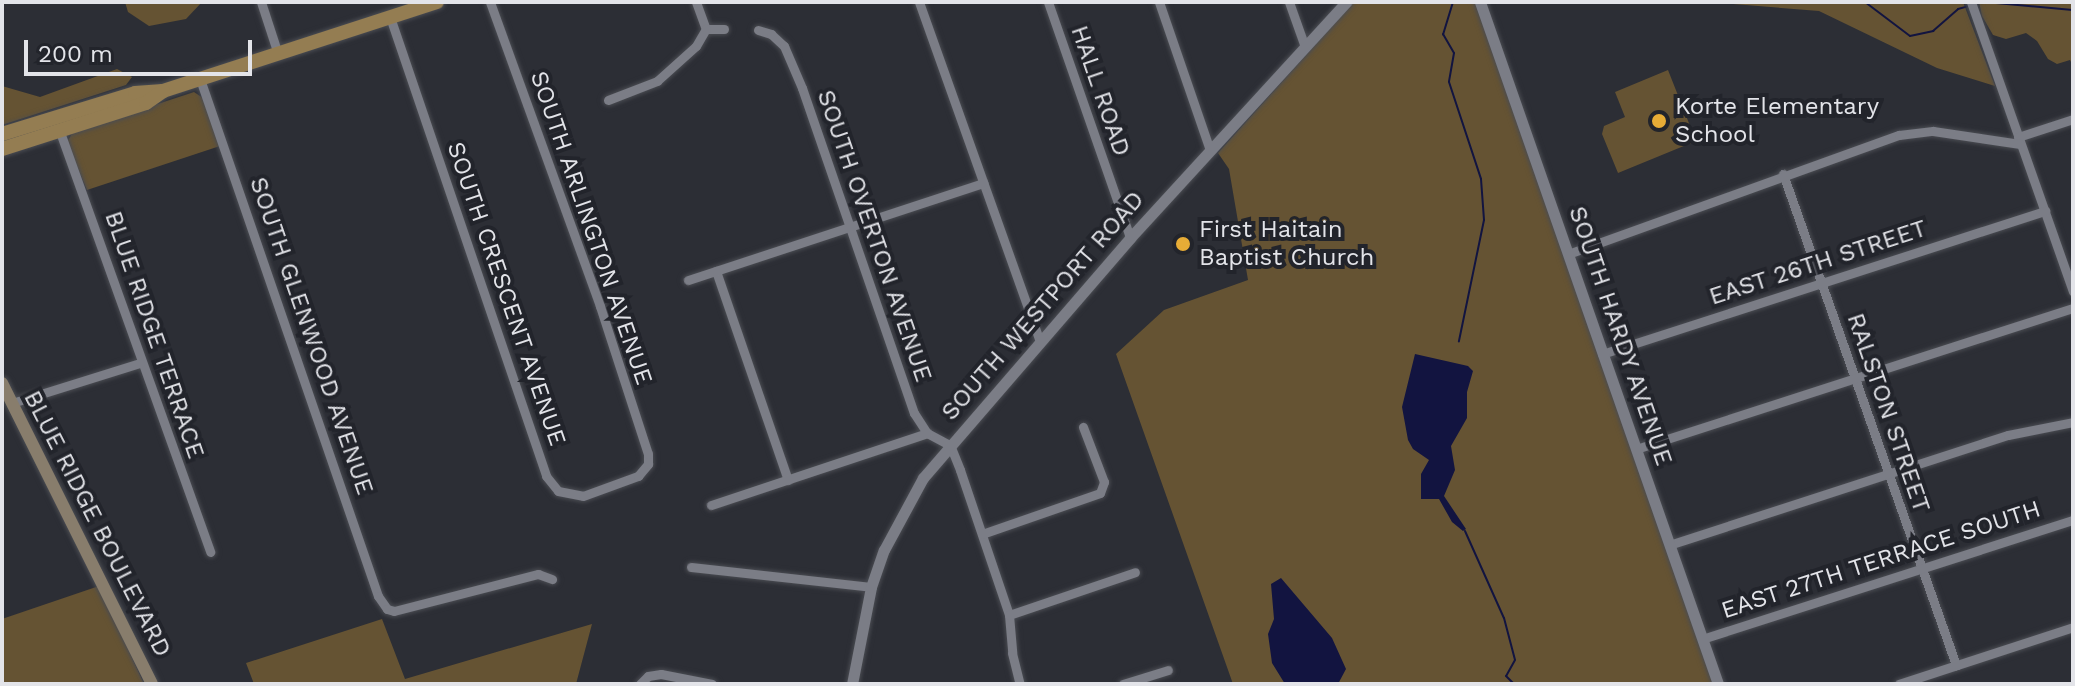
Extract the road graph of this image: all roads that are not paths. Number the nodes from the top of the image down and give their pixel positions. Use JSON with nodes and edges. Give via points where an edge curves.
{"nodes":[{"id":1,"x":261,"y":2,"type":"edge"},
{"id":2,"x":437,"y":2,"type":"edge"},
{"id":3,"x":490,"y":2,"type":"edge"},
{"id":4,"x":696,"y":2,"type":"edge"},
{"id":5,"x":919,"y":2,"type":"edge"},
{"id":6,"x":1048,"y":2,"type":"edge"},
{"id":7,"x":1159,"y":2,"type":"edge"},
{"id":8,"x":1289,"y":2,"type":"edge"},
{"id":9,"x":1346,"y":2,"type":"edge"},
{"id":10,"x":1480,"y":2,"type":"edge"},
{"id":11,"x":1971,"y":2,"type":"edge"},
{"id":12,"x":390,"y":17,"type":"junction"},
{"id":13,"x":706,"y":29,"type":"junction"},
{"id":14,"x":724,"y":29,"type":"dead end"},
{"id":15,"x":758,"y":30,"type":"dead end"},
{"id":16,"x":1305,"y":47,"type":"junction"},
{"id":17,"x":278,"y":54,"type":"junction"},
{"id":18,"x":200,"y":79,"type":"junction"},
{"id":19,"x":163,"y":91,"type":"junction"},
{"id":20,"x":608,"y":100,"type":"dead end"},
{"id":21,"x":2073,"y":119,"type":"edge"},
{"id":22,"x":60,"y":132,"type":"junction"},
{"id":23,"x":2,"y":134,"type":"edge"},
{"id":24,"x":2019,"y":140,"type":"junction"},
{"id":25,"x":2,"y":149,"type":"edge"},
{"id":26,"x":1210,"y":150,"type":"junction"},
{"id":27,"x":1783,"y":174,"type":"junction"},
{"id":28,"x":983,"y":183,"type":"junction"},
{"id":29,"x":2046,"y":211,"type":"junction"},
{"id":30,"x":849,"y":226,"type":"junction"},
{"id":31,"x":1130,"y":238,"type":"junction"},
{"id":32,"x":1568,"y":254,"type":"junction"},
{"id":33,"x":716,"y":271,"type":"junction"},
{"id":34,"x":688,"y":280,"type":"dead end"},
{"id":35,"x":1821,"y":283,"type":"junction"},
{"id":36,"x":2073,"y":292,"type":"edge"},
{"id":37,"x":2073,"y":308,"type":"edge"},
{"id":38,"x":1040,"y":342,"type":"junction"},
{"id":39,"x":1602,"y":354,"type":"junction"},
{"id":40,"x":140,"y":363,"type":"junction"},
{"id":41,"x":1855,"y":378,"type":"junction"},
{"id":42,"x":2,"y":383,"type":"edge"},
{"id":43,"x":12,"y":403,"type":"junction"},
{"id":44,"x":2073,"y":422,"type":"edge"},
{"id":45,"x":1083,"y":427,"type":"dead end"},
{"id":46,"x":927,"y":433,"type":"junction"},
{"id":47,"x":950,"y":445,"type":"junction"},
{"id":48,"x":1636,"y":449,"type":"junction"},
{"id":49,"x":645,"y":468,"type":"joint"},
{"id":50,"x":1889,"y":474,"type":"junction"},
{"id":51,"x":788,"y":480,"type":"junction"},
{"id":52,"x":711,"y":505,"type":"dead end"},
{"id":53,"x":2073,"y":520,"type":"edge"},
{"id":54,"x":982,"y":534,"type":"junction"},
{"id":55,"x":1669,"y":545,"type":"junction"},
{"id":56,"x":210,"y":552,"type":"dead end"},
{"id":57,"x":691,"y":567,"type":"dead end"},
{"id":58,"x":1922,"y":568,"type":"junction"},
{"id":59,"x":1135,"y":572,"type":"dead end"},
{"id":60,"x":552,"y":579,"type":"dead end"},
{"id":61,"x":871,"y":587,"type":"junction"},
{"id":62,"x":1009,"y":615,"type":"junction"},
{"id":63,"x":2073,"y":627,"type":"edge"},
{"id":64,"x":1702,"y":639,"type":"junction"},
{"id":65,"x":1956,"y":665,"type":"junction"},
{"id":66,"x":1168,"y":670,"type":"dead end"},
{"id":67,"x":152,"y":684,"type":"edge"},
{"id":68,"x":640,"y":684,"type":"edge"},
{"id":69,"x":712,"y":684,"type":"edge"},
{"id":70,"x":852,"y":684,"type":"edge"},
{"id":71,"x":1020,"y":684,"type":"edge"},
{"id":72,"x":1123,"y":684,"type":"edge"},
{"id":73,"x":1718,"y":684,"type":"edge"},
{"id":74,"x":1899,"y":684,"type":"edge"}],
"edges":[{"from":1,"to":17,"type":"street"},
{"from":2,"to":12,"type":"main road"},
{"from":3,"to":49,"type":"street","name":"SOUTH ARLINGTON AVENUE","via":[[600,306],[648,454]]},
{"from":4,"to":13,"type":"street"},
{"from":5,"to":28,"type":"street"},
{"from":6,"to":31,"type":"street","name":"HALL ROAD"},
{"from":7,"to":26,"type":"street"},
{"from":8,"to":16,"type":"street"},
{"from":9,"to":16,"type":"street","name":"SOUTH WESTPORT ROAD"},
{"from":10,"to":32,"type":"street","name":"SOUTH HARDY AVENUE"},
{"from":11,"to":24,"type":"street"},
{"from":12,"to":17,"type":"main road"},
{"from":12,"to":49,"type":"street","name":"SOUTH CRESCENT AVENUE","via":[[551,484],[567,495],[583,496],[638,476]]},
{"from":13,"to":14,"type":"street"},
{"from":13,"to":20,"type":"street","via":[[696,46],[657,81]]},
{"from":15,"to":30,"type":"street","name":"SOUTH OVERTON AVENUE","via":[[784,46]]},
{"from":16,"to":26,"type":"street","name":"SOUTH WESTPORT ROAD"},
{"from":17,"to":18,"type":"main road"},
{"from":18,"to":19,"type":"main road"},
{"from":18,"to":60,"type":"street","name":"SOUTH GLENWOOD AVENUE","via":[[385,606],[394,611],[538,574]]},
{"from":19,"to":22,"type":"main road","via":[[146,103]]},
{"from":19,"to":23,"type":"main road","via":[[135,93]]},
{"from":21,"to":24,"type":"street"},
{"from":22,"to":25,"type":"main road"},
{"from":22,"to":40,"type":"street","name":"BLUE RIDGE TERRACE"},
{"from":24,"to":27,"type":"street","via":[[1916,132]]},
{"from":24,"to":29,"type":"street"},
{"from":26,"to":31,"type":"street","name":"SOUTH WESTPORT ROAD"},
{"from":27,"to":32,"type":"street"},
{"from":27,"to":35,"type":"street","name":"RALSTON STREET"},
{"from":28,"to":30,"type":"street"},
{"from":28,"to":38,"type":"street"},
{"from":29,"to":35,"type":"street","name":"EAST 26TH STREET"},
{"from":29,"to":36,"type":"street"},
{"from":30,"to":33,"type":"street"},
{"from":30,"to":46,"type":"street","name":"SOUTH OVERTON AVENUE","via":[[914,413]]},
{"from":31,"to":38,"type":"street","name":"SOUTH WESTPORT ROAD"},
{"from":32,"to":39,"type":"street","name":"SOUTH HARDY AVENUE"},
{"from":33,"to":34,"type":"street"},
{"from":33,"to":51,"type":"street"},
{"from":35,"to":39,"type":"street","name":"EAST 26TH STREET"},
{"from":35,"to":41,"type":"street","name":"RALSTON STREET"},
{"from":37,"to":41,"type":"street"},
{"from":38,"to":47,"type":"street","name":"SOUTH WESTPORT ROAD"},
{"from":39,"to":48,"type":"street","name":"SOUTH HARDY AVENUE"},
{"from":40,"to":43,"type":"street"},
{"from":40,"to":56,"type":"street","name":"BLUE RIDGE TERRACE"},
{"from":41,"to":48,"type":"street"},
{"from":41,"to":50,"type":"street","name":"RALSTON STREET"},
{"from":42,"to":43,"type":"main road","name":"BLUE RIDGE BOULEVARD"},
{"from":43,"to":67,"type":"main road","name":"BLUE RIDGE BOULEVARD"},
{"from":44,"to":50,"type":"street","via":[[2008,435]]},
{"from":45,"to":54,"type":"street","via":[[1104,482],[1100,493]]},
{"from":46,"to":47,"type":"street"},
{"from":46,"to":51,"type":"street"},
{"from":47,"to":54,"type":"street"},
{"from":47,"to":61,"type":"street","name":"SOUTH WESTPORT ROAD","via":[[901,513]]},
{"from":48,"to":55,"type":"street","name":"SOUTH HARDY AVENUE"},
{"from":50,"to":55,"type":"street"},
{"from":50,"to":58,"type":"street","name":"RALSTON STREET"},
{"from":51,"to":52,"type":"street"},
{"from":53,"to":58,"type":"street","name":"EAST 27TH TERRACE SOUTH"},
{"from":54,"to":62,"type":"street"},
{"from":55,"to":64,"type":"street","name":"SOUTH HARDY AVENUE"},
{"from":57,"to":61,"type":"street"},
{"from":58,"to":64,"type":"street","name":"EAST 27TH TERRACE SOUTH"},
{"from":58,"to":65,"type":"street","name":"RALSTON STREET"},
{"from":59,"to":62,"type":"street"},
{"from":61,"to":70,"type":"street","name":"SOUTH WESTPORT ROAD"},
{"from":62,"to":71,"type":"street"},
{"from":63,"to":65,"type":"street"},
{"from":64,"to":73,"type":"street","name":"SOUTH HARDY AVENUE"},
{"from":65,"to":74,"type":"street"},
{"from":66,"to":72,"type":"street"},
{"from":68,"to":69,"type":"street","via":[[661,674]]}]}
